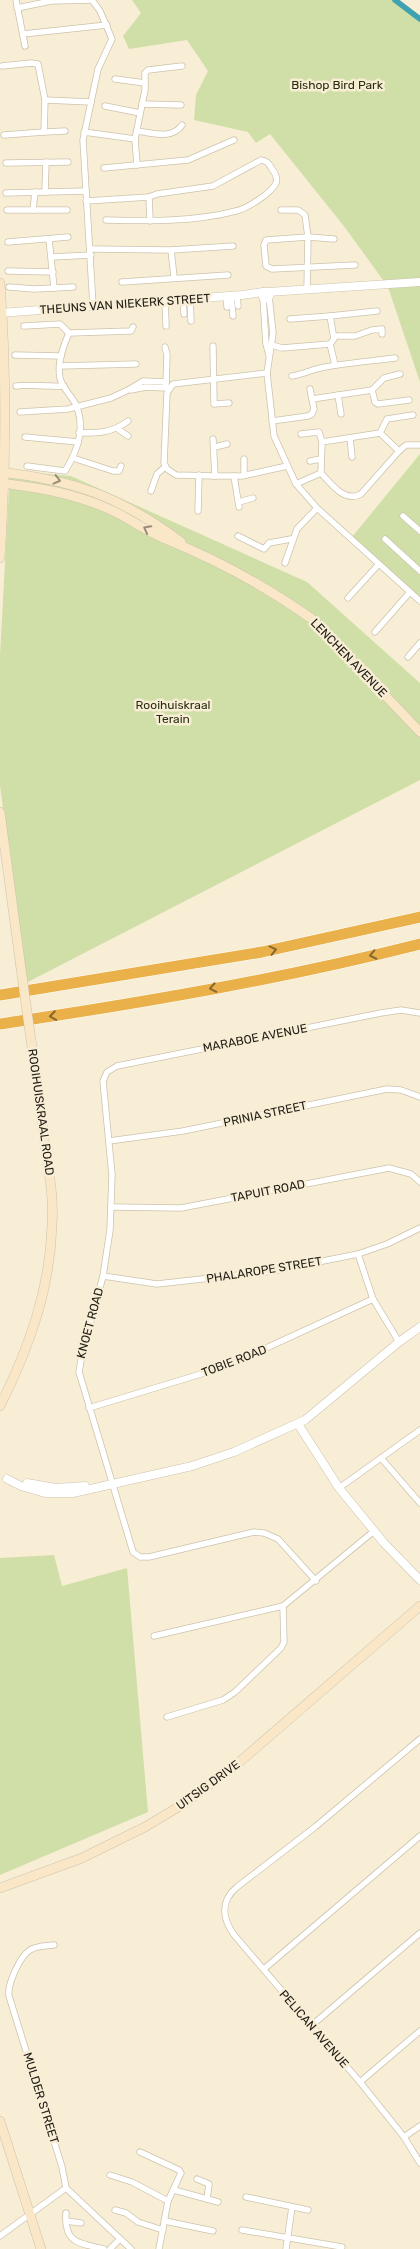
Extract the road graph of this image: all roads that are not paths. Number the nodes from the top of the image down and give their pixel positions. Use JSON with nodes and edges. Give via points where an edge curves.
{"nodes":[{"id":1,"x":16,"y":0,"type":"edge"},
{"id":2,"x":92,"y":0,"type":"edge"},
{"id":3,"x":17,"y":8,"type":"junction"},
{"id":4,"x":107,"y":25,"type":"junction"},
{"id":5,"x":23,"y":34,"type":"junction"},
{"id":6,"x":25,"y":46,"type":"dead end"},
{"id":7,"x":2,"y":66,"type":"dead end"},
{"id":8,"x":182,"y":66,"type":"dead end"},
{"id":9,"x":116,"y":80,"type":"dead end"},
{"id":10,"x":145,"y":82,"type":"junction"},
{"id":11,"x":45,"y":100,"type":"junction"},
{"id":12,"x":91,"y":102,"type":"junction"},
{"id":13,"x":142,"y":104,"type":"junction"},
{"id":14,"x":181,"y":105,"type":"dead end"},
{"id":15,"x":105,"y":106,"type":"dead end"},
{"id":16,"x":140,"y":113,"type":"junction"},
{"id":17,"x":182,"y":125,"type":"dead end"},
{"id":18,"x":65,"y":131,"type":"dead end"},
{"id":19,"x":137,"y":131,"type":"junction"},
{"id":20,"x":44,"y":132,"type":"junction"},
{"id":21,"x":84,"y":132,"type":"junction"},
{"id":22,"x":4,"y":135,"type":"dead end"},
{"id":23,"x":135,"y":139,"type":"junction"},
{"id":24,"x":234,"y":140,"type":"dead end"},
{"id":25,"x":46,"y":162,"type":"junction"},
{"id":26,"x":68,"y":162,"type":"dead end"},
{"id":27,"x":6,"y":163,"type":"dead end"},
{"id":28,"x":137,"y":165,"type":"junction"},
{"id":29,"x":104,"y":168,"type":"dead end"},
{"id":30,"x":86,"y":191,"type":"junction"},
{"id":31,"x":35,"y":192,"type":"junction"},
{"id":32,"x":45,"y":192,"type":"junction"},
{"id":33,"x":6,"y":193,"type":"dead end"},
{"id":34,"x":149,"y":197,"type":"junction"},
{"id":35,"x":86,"y":201,"type":"junction"},
{"id":36,"x":7,"y":210,"type":"dead end"},
{"id":37,"x":33,"y":210,"type":"junction"},
{"id":38,"x":67,"y":210,"type":"dead end"},
{"id":39,"x":280,"y":210,"type":"dead end"},
{"id":40,"x":106,"y":220,"type":"dead end"},
{"id":41,"x":150,"y":221,"type":"junction"},
{"id":42,"x":68,"y":237,"type":"dead end"},
{"id":43,"x":308,"y":237,"type":"junction"},
{"id":44,"x":49,"y":239,"type":"junction"},
{"id":45,"x":334,"y":240,"type":"dead end"},
{"id":46,"x":8,"y":242,"type":"dead end"},
{"id":47,"x":233,"y":246,"type":"dead end"},
{"id":48,"x":171,"y":250,"type":"junction"},
{"id":49,"x":91,"y":252,"type":"junction"},
{"id":50,"x":52,"y":257,"type":"junction"},
{"id":51,"x":355,"y":265,"type":"dead end"},
{"id":52,"x":309,"y":267,"type":"junction"},
{"id":53,"x":8,"y":271,"type":"dead end"},
{"id":54,"x":53,"y":272,"type":"junction"},
{"id":55,"x":228,"y":275,"type":"dead end"},
{"id":56,"x":174,"y":277,"type":"junction"},
{"id":57,"x":122,"y":282,"type":"dead end"},
{"id":58,"x":420,"y":282,"type":"edge"},
{"id":59,"x":0,"y":283,"type":"edge"},
{"id":60,"x":10,"y":287,"type":"dead end"},
{"id":61,"x":73,"y":287,"type":"dead end"},
{"id":62,"x":54,"y":288,"type":"junction"},
{"id":63,"x":307,"y":290,"type":"junction"},
{"id":64,"x":266,"y":295,"type":"junction"},
{"id":65,"x":231,"y":296,"type":"junction"},
{"id":66,"x":187,"y":299,"type":"junction"},
{"id":67,"x":166,"y":301,"type":"junction"},
{"id":68,"x":93,"y":306,"type":"junction"},
{"id":69,"x":238,"y":306,"type":"dead end"},
{"id":70,"x":227,"y":307,"type":"dead end"},
{"id":71,"x":377,"y":311,"type":"dead end"},
{"id":72,"x":1,"y":313,"type":"edge"},
{"id":73,"x":184,"y":314,"type":"dead end"},
{"id":74,"x":274,"y":315,"type":"junction"},
{"id":75,"x":233,"y":316,"type":"dead end"},
{"id":76,"x":264,"y":316,"type":"junction"},
{"id":77,"x":330,"y":316,"type":"junction"},
{"id":78,"x":290,"y":319,"type":"dead end"},
{"id":79,"x":189,"y":321,"type":"dead end"},
{"id":80,"x":24,"y":326,"type":"dead end"},
{"id":81,"x":166,"y":326,"type":"dead end"},
{"id":82,"x":133,"y":327,"type":"dead end"},
{"id":83,"x":68,"y":333,"type":"junction"},
{"id":84,"x":273,"y":333,"type":"junction"},
{"id":85,"x":382,"y":334,"type":"dead end"},
{"id":86,"x":334,"y":336,"type":"junction"},
{"id":87,"x":265,"y":337,"type":"junction"},
{"id":88,"x":330,"y":344,"type":"junction"},
{"id":89,"x":272,"y":345,"type":"junction"},
{"id":90,"x":213,"y":346,"type":"dead end"},
{"id":91,"x":165,"y":347,"type":"dead end"},
{"id":92,"x":269,"y":354,"type":"junction"},
{"id":93,"x":15,"y":355,"type":"dead end"},
{"id":94,"x":60,"y":356,"type":"junction"},
{"id":95,"x":395,"y":358,"type":"dead end"},
{"id":96,"x":136,"y":364,"type":"dead end"},
{"id":97,"x":335,"y":365,"type":"junction"},
{"id":98,"x":60,"y":366,"type":"junction"},
{"id":99,"x":267,"y":373,"type":"junction"},
{"id":100,"x":400,"y":374,"type":"dead end"},
{"id":101,"x":292,"y":376,"type":"dead end"},
{"id":102,"x":213,"y":378,"type":"junction"},
{"id":103,"x":16,"y":386,"type":"dead end"},
{"id":104,"x":64,"y":386,"type":"junction"},
{"id":105,"x":167,"y":387,"type":"junction"},
{"id":106,"x":310,"y":389,"type":"dead end"},
{"id":107,"x":372,"y":390,"type":"junction"},
{"id":108,"x":338,"y":395,"type":"junction"},
{"id":109,"x":312,"y":399,"type":"junction"},
{"id":110,"x":409,"y":400,"type":"dead end"},
{"id":111,"x":229,"y":403,"type":"dead end"},
{"id":112,"x":76,"y":405,"type":"junction"},
{"id":113,"x":20,"y":412,"type":"dead end"},
{"id":114,"x":341,"y":414,"type":"dead end"},
{"id":115,"x":413,"y":415,"type":"dead end"},
{"id":116,"x":128,"y":421,"type":"dead end"},
{"id":117,"x":272,"y":421,"type":"junction"},
{"id":118,"x":118,"y":428,"type":"junction"},
{"id":119,"x":79,"y":433,"type":"junction"},
{"id":120,"x":380,"y":433,"type":"junction"},
{"id":121,"x":301,"y":434,"type":"dead end"},
{"id":122,"x":128,"y":436,"type":"dead end"},
{"id":123,"x":25,"y":437,"type":"dead end"},
{"id":124,"x":350,"y":438,"type":"junction"},
{"id":125,"x":213,"y":439,"type":"dead end"},
{"id":126,"x":78,"y":442,"type":"junction"},
{"id":127,"x":322,"y":442,"type":"junction"},
{"id":128,"x":227,"y":444,"type":"dead end"},
{"id":129,"x":419,"y":445,"type":"edge"},
{"id":130,"x":215,"y":447,"type":"junction"},
{"id":131,"x":398,"y":451,"type":"junction"},
{"id":132,"x":352,"y":456,"type":"dead end"},
{"id":133,"x":74,"y":458,"type":"junction"},
{"id":134,"x":244,"y":459,"type":"dead end"},
{"id":135,"x":321,"y":459,"type":"junction"},
{"id":136,"x":310,"y":461,"type":"dead end"},
{"id":137,"x":27,"y":466,"type":"dead end"},
{"id":138,"x":121,"y":466,"type":"dead end"},
{"id":139,"x":287,"y":466,"type":"junction"},
{"id":140,"x":165,"y":467,"type":"junction"},
{"id":141,"x":2,"y":472,"type":"edge"},
{"id":142,"x":321,"y":473,"type":"junction"},
{"id":143,"x":198,"y":475,"type":"junction"},
{"id":144,"x":244,"y":475,"type":"junction"},
{"id":145,"x":215,"y":476,"type":"junction"},
{"id":146,"x":234,"y":476,"type":"junction"},
{"id":147,"x":2,"y":483,"type":"edge"},
{"id":148,"x":296,"y":484,"type":"junction"},
{"id":149,"x":151,"y":491,"type":"dead end"},
{"id":150,"x":253,"y":498,"type":"dead end"},
{"id":151,"x":317,"y":508,"type":"junction"},
{"id":152,"x":198,"y":511,"type":"dead end"},
{"id":153,"x":403,"y":516,"type":"dead end"},
{"id":154,"x":420,"y":531,"type":"edge"},
{"id":155,"x":238,"y":536,"type":"dead end"},
{"id":156,"x":385,"y":539,"type":"dead end"},
{"id":157,"x":291,"y":540,"type":"junction"},
{"id":158,"x":191,"y":549,"type":"junction"},
{"id":159,"x":0,"y":558,"type":"edge"},
{"id":160,"x":285,"y":563,"type":"dead end"},
{"id":161,"x":379,"y":564,"type":"junction"},
{"id":162,"x":420,"y":571,"type":"edge"},
{"id":163,"x":410,"y":592,"type":"junction"},
{"id":164,"x":348,"y":598,"type":"dead end"},
{"id":165,"x":420,"y":601,"type":"edge"},
{"id":166,"x":376,"y":632,"type":"dead end"},
{"id":167,"x":420,"y":643,"type":"edge"},
{"id":168,"x":408,"y":657,"type":"dead end"},
{"id":169,"x":420,"y":732,"type":"edge"},
{"id":170,"x":0,"y":812,"type":"edge"},
{"id":171,"x":420,"y":917,"type":"edge"},
{"id":172,"x":420,"y":944,"type":"edge"},
{"id":173,"x":165,"y":969,"type":"junction"},
{"id":174,"x":0,"y":990,"type":"edge"},
{"id":175,"x":0,"y":995,"type":"edge"},
{"id":176,"x":420,"y":1013,"type":"edge"},
{"id":177,"x":0,"y":1024,"type":"edge"},
{"id":178,"x":103,"y":1087,"type":"joint"},
{"id":179,"x":420,"y":1097,"type":"edge"},
{"id":180,"x":109,"y":1141,"type":"junction"},
{"id":181,"x":420,"y":1182,"type":"edge"},
{"id":182,"x":111,"y":1207,"type":"junction"},
{"id":183,"x":420,"y":1228,"type":"edge"},
{"id":184,"x":358,"y":1254,"type":"junction"},
{"id":185,"x":103,"y":1276,"type":"junction"},
{"id":186,"x":373,"y":1299,"type":"junction"},
{"id":187,"x":420,"y":1327,"type":"edge"},
{"id":188,"x":399,"y":1342,"type":"junction"},
{"id":189,"x":0,"y":1406,"type":"edge"},
{"id":190,"x":89,"y":1408,"type":"junction"},
{"id":191,"x":298,"y":1424,"type":"junction"},
{"id":192,"x":420,"y":1430,"type":"edge"},
{"id":193,"x":381,"y":1458,"type":"junction"},
{"id":194,"x":4,"y":1478,"type":"edge"},
{"id":195,"x":114,"y":1482,"type":"junction"},
{"id":196,"x":339,"y":1488,"type":"junction"},
{"id":197,"x":420,"y":1503,"type":"edge"},
{"id":198,"x":374,"y":1531,"type":"junction"},
{"id":199,"x":384,"y":1542,"type":"junction"},
{"id":200,"x":420,"y":1580,"type":"edge"},
{"id":201,"x":316,"y":1581,"type":"junction"},
{"id":202,"x":420,"y":1586,"type":"edge"},
{"id":203,"x":420,"y":1598,"type":"edge"},
{"id":204,"x":283,"y":1606,"type":"junction"},
{"id":205,"x":420,"y":1606,"type":"edge"},
{"id":206,"x":154,"y":1636,"type":"dead end"},
{"id":207,"x":346,"y":1669,"type":"junction"},
{"id":208,"x":167,"y":1717,"type":"dead end"},
{"id":209,"x":420,"y":1739,"type":"edge"},
{"id":210,"x":420,"y":1836,"type":"edge"},
{"id":211,"x":50,"y":1870,"type":"junction"},
{"id":212,"x":0,"y":1884,"type":"edge"},
{"id":213,"x":0,"y":1888,"type":"edge"},
{"id":214,"x":420,"y":1933,"type":"edge"},
{"id":215,"x":54,"y":1945,"type":"dead end"},
{"id":216,"x":264,"y":1969,"type":"junction"},
{"id":217,"x":312,"y":2026,"type":"junction"},
{"id":218,"x":420,"y":2030,"type":"edge"},
{"id":219,"x":360,"y":2082,"type":"junction"},
{"id":220,"x":0,"y":2121,"type":"edge"},
{"id":221,"x":420,"y":2126,"type":"edge"},
{"id":222,"x":404,"y":2138,"type":"junction"},
{"id":223,"x":140,"y":2152,"type":"dead end"},
{"id":224,"x":420,"y":2163,"type":"edge"},
{"id":225,"x":110,"y":2175,"type":"dead end"},
{"id":226,"x":197,"y":2179,"type":"dead end"},
{"id":227,"x":66,"y":2188,"type":"junction"},
{"id":228,"x":174,"y":2190,"type":"junction"},
{"id":229,"x":246,"y":2198,"type":"dead end"},
{"id":230,"x":206,"y":2199,"type":"junction"},
{"id":231,"x":168,"y":2201,"type":"junction"},
{"id":232,"x":218,"y":2202,"type":"dead end"},
{"id":233,"x":292,"y":2207,"type":"junction"},
{"id":234,"x":115,"y":2210,"type":"dead end"},
{"id":235,"x":308,"y":2210,"type":"dead end"},
{"id":236,"x":66,"y":2213,"type":"dead end"},
{"id":237,"x":29,"y":2215,"type":"junction"},
{"id":238,"x":66,"y":2221,"type":"junction"},
{"id":239,"x":165,"y":2221,"type":"junction"},
{"id":240,"x":81,"y":2223,"type":"dead end"},
{"id":241,"x":163,"y":2230,"type":"junction"},
{"id":242,"x":242,"y":2230,"type":"dead end"},
{"id":243,"x":214,"y":2231,"type":"dead end"},
{"id":244,"x":0,"y":2236,"type":"edge"},
{"id":245,"x":288,"y":2238,"type":"junction"},
{"id":246,"x":120,"y":2239,"type":"junction"},
{"id":247,"x":76,"y":2246,"type":"edge"},
{"id":248,"x":342,"y":2247,"type":"dead end"},
{"id":249,"x":41,"y":2249,"type":"edge"},
{"id":250,"x":104,"y":2249,"type":"edge"},
{"id":251,"x":110,"y":2249,"type":"edge"},
{"id":252,"x":131,"y":2249,"type":"edge"},
{"id":253,"x":159,"y":2249,"type":"edge"},
{"id":254,"x":286,"y":2249,"type":"edge"}],
"edges":[{"from":1,"to":3,"type":"street"},
{"from":2,"to":3,"type":"street","via":[[51,1]]},
{"from":2,"to":4,"type":"street"},
{"from":3,"to":5,"type":"street"},
{"from":4,"to":5,"type":"street"},
{"from":4,"to":12,"type":"street","via":[[112,39],[98,70]]},
{"from":5,"to":6,"type":"street"},
{"from":7,"to":11,"type":"street","via":[[38,64]]},
{"from":8,"to":10,"type":"street","via":[[148,70]]},
{"from":9,"to":10,"type":"street"},
{"from":10,"to":13,"type":"street"},
{"from":11,"to":12,"type":"street"},
{"from":11,"to":20,"type":"street"},
{"from":12,"to":21,"type":"street"},
{"from":13,"to":14,"type":"street"},
{"from":13,"to":16,"type":"street"},
{"from":15,"to":16,"type":"street"},
{"from":16,"to":19,"type":"street"},
{"from":17,"to":19,"type":"street","via":[[169,134]]},
{"from":18,"to":20,"type":"street"},
{"from":19,"to":23,"type":"street"},
{"from":20,"to":22,"type":"street"},
{"from":21,"to":23,"type":"street"},
{"from":21,"to":30,"type":"street"},
{"from":23,"to":28,"type":"street"},
{"from":24,"to":28,"type":"street","via":[[195,158]]},
{"from":25,"to":26,"type":"street"},
{"from":25,"to":27,"type":"street"},
{"from":25,"to":32,"type":"street"},
{"from":28,"to":29,"type":"street"},
{"from":30,"to":32,"type":"street"},
{"from":30,"to":35,"type":"street"},
{"from":31,"to":32,"type":"street"},
{"from":31,"to":33,"type":"street"},
{"from":31,"to":37,"type":"street"},
{"from":34,"to":35,"type":"street"},
{"from":34,"to":41,"type":"street"},
{"from":34,"to":41,"type":"street","via":[[213,186],[261,160],[268,163],[277,179],[274,186],[255,202],[236,211],[192,219]]},
{"from":35,"to":49,"type":"street"},
{"from":36,"to":37,"type":"street"},
{"from":37,"to":38,"type":"street"},
{"from":39,"to":43,"type":"street","via":[[302,212]]},
{"from":40,"to":41,"type":"street"},
{"from":42,"to":44,"type":"street"},
{"from":43,"to":45,"type":"street"},
{"from":43,"to":52,"type":"street"},
{"from":43,"to":52,"type":"street","via":[[268,239],[264,245],[265,263],[269,268]]},
{"from":44,"to":46,"type":"street"},
{"from":44,"to":50,"type":"street"},
{"from":47,"to":48,"type":"street"},
{"from":48,"to":49,"type":"street"},
{"from":48,"to":56,"type":"street"},
{"from":49,"to":50,"type":"street"},
{"from":49,"to":68,"type":"street"},
{"from":50,"to":54,"type":"street"},
{"from":51,"to":52,"type":"street"},
{"from":52,"to":63,"type":"street"},
{"from":53,"to":54,"type":"street"},
{"from":54,"to":62,"type":"street"},
{"from":55,"to":56,"type":"street"},
{"from":56,"to":57,"type":"street"},
{"from":58,"to":63,"type":"street","name":"THEUNS VAN NIEKERK STREET"},
{"from":59,"to":72,"type":"main road"},
{"from":60,"to":62,"type":"street"},
{"from":61,"to":62,"type":"street"},
{"from":63,"to":64,"type":"street","name":"THEUNS VAN NIEKERK STREET"},
{"from":64,"to":65,"type":"street","name":"THEUNS VAN NIEKERK STREET"},
{"from":64,"to":74,"type":"street"},
{"from":64,"to":76,"type":"street"},
{"from":65,"to":66,"type":"street","name":"THEUNS VAN NIEKERK STREET"},
{"from":65,"to":69,"type":"street"},
{"from":65,"to":70,"type":"street"},
{"from":65,"to":75,"type":"street"},
{"from":66,"to":67,"type":"street","name":"THEUNS VAN NIEKERK STREET"},
{"from":66,"to":73,"type":"street"},
{"from":66,"to":79,"type":"street"},
{"from":67,"to":68,"type":"street","name":"THEUNS VAN NIEKERK STREET"},
{"from":67,"to":81,"type":"street"},
{"from":68,"to":72,"type":"street","name":"THEUNS VAN NIEKERK STREET"},
{"from":71,"to":77,"type":"street"},
{"from":72,"to":141,"type":"main road","via":[[6,376]]},
{"from":74,"to":76,"type":"street"},
{"from":74,"to":84,"type":"street"},
{"from":76,"to":87,"type":"street"},
{"from":77,"to":78,"type":"street"},
{"from":77,"to":86,"type":"street"},
{"from":80,"to":83,"type":"street","via":[[60,324]]},
{"from":82,"to":83,"type":"street","via":[[131,331]]},
{"from":83,"to":94,"type":"street"},
{"from":84,"to":87,"type":"street"},
{"from":84,"to":89,"type":"street"},
{"from":85,"to":86,"type":"street","via":[[382,329],[355,336]]},
{"from":86,"to":88,"type":"street"},
{"from":87,"to":92,"type":"street"},
{"from":88,"to":89,"type":"street","via":[[282,348]]},
{"from":88,"to":97,"type":"street"},
{"from":89,"to":92,"type":"street"},
{"from":90,"to":102,"type":"street"},
{"from":91,"to":105,"type":"street","via":[[168,355]]},
{"from":92,"to":99,"type":"street"},
{"from":93,"to":94,"type":"street"},
{"from":94,"to":98,"type":"street"},
{"from":95,"to":97,"type":"street"},
{"from":96,"to":98,"type":"street"},
{"from":97,"to":101,"type":"street"},
{"from":98,"to":104,"type":"street","via":[[60,380]]},
{"from":99,"to":102,"type":"street"},
{"from":99,"to":117,"type":"street"},
{"from":100,"to":107,"type":"street","via":[[384,378]]},
{"from":102,"to":105,"type":"street","via":[[178,382]]},
{"from":102,"to":111,"type":"street","via":[[214,404]]},
{"from":103,"to":104,"type":"street"},
{"from":104,"to":112,"type":"street"},
{"from":105,"to":112,"type":"street","via":[[128,390],[111,398]]},
{"from":105,"to":140,"type":"street"},
{"from":106,"to":109,"type":"street"},
{"from":107,"to":108,"type":"street"},
{"from":107,"to":110,"type":"street","via":[[378,404]]},
{"from":108,"to":109,"type":"street"},
{"from":108,"to":114,"type":"street"},
{"from":109,"to":117,"type":"street","via":[[314,412],[308,416]]},
{"from":112,"to":113,"type":"street","via":[[63,410]]},
{"from":112,"to":119,"type":"street","via":[[80,418]]},
{"from":115,"to":120,"type":"street","via":[[387,419]]},
{"from":116,"to":118,"type":"street"},
{"from":117,"to":139,"type":"street","via":[[276,442]]},
{"from":118,"to":119,"type":"street","via":[[100,433]]},
{"from":118,"to":122,"type":"street"},
{"from":119,"to":126,"type":"street"},
{"from":120,"to":124,"type":"street"},
{"from":120,"to":131,"type":"street"},
{"from":121,"to":127,"type":"street","via":[[318,432]]},
{"from":123,"to":126,"type":"street"},
{"from":124,"to":127,"type":"street"},
{"from":124,"to":132,"type":"street"},
{"from":125,"to":130,"type":"street"},
{"from":126,"to":133,"type":"street"},
{"from":127,"to":135,"type":"street"},
{"from":128,"to":130,"type":"street"},
{"from":129,"to":131,"type":"street","via":[[408,444]]},
{"from":130,"to":145,"type":"street"},
{"from":131,"to":142,"type":"street","via":[[356,496],[340,493]]},
{"from":133,"to":137,"type":"street","via":[[65,471]]},
{"from":133,"to":138,"type":"street","via":[[113,471],[119,471]]},
{"from":134,"to":144,"type":"street"},
{"from":135,"to":136,"type":"street"},
{"from":135,"to":142,"type":"street"},
{"from":139,"to":144,"type":"street"},
{"from":139,"to":148,"type":"street"},
{"from":140,"to":143,"type":"street","via":[[176,474]]},
{"from":140,"to":149,"type":"street","via":[[158,474]]},
{"from":141,"to":147,"type":"main road"},
{"from":141,"to":158,"type":"main road","name":"LENCHEN AVENUE","one_way":true,"via":[[76,485],[141,514]]},
{"from":142,"to":148,"type":"street"},
{"from":143,"to":145,"type":"street"},
{"from":143,"to":152,"type":"street"},
{"from":144,"to":146,"type":"street"},
{"from":145,"to":146,"type":"street"},
{"from":146,"to":150,"type":"street","via":[[239,504]]},
{"from":158,"to":147,"type":"main road","name":"LENCHEN AVENUE","one_way":true,"via":[[79,497],[56,490]]},
{"from":147,"to":159,"type":"main road"},
{"from":148,"to":151,"type":"street"},
{"from":151,"to":157,"type":"street","via":[[298,527]]},
{"from":151,"to":161,"type":"street"},
{"from":153,"to":154,"type":"street"},
{"from":155,"to":157,"type":"street","via":[[264,549],[269,543]]},
{"from":156,"to":162,"type":"street"},
{"from":157,"to":160,"type":"street"},
{"from":158,"to":169,"type":"main road","name":"LENCHEN AVENUE","via":[[312,619]]},
{"from":161,"to":163,"type":"street"},
{"from":161,"to":164,"type":"street"},
{"from":163,"to":165,"type":"street"},
{"from":163,"to":166,"type":"street"},
{"from":167,"to":168,"type":"street"},
{"from":170,"to":189,"type":"main road","name":"ROOIHUISKRAAL ROAD","bridge":true,"via":[[51,1190],[52,1224],[49,1264],[36,1321]]},
{"from":173,"to":171,"type":"highway","one_way":true,"via":[[262,952]]},
{"from":172,"to":177,"type":"highway","one_way":true,"via":[[136,1003]]},
{"from":173,"to":174,"type":"highway"},
{"from":173,"to":175,"type":"highway"},
{"from":176,"to":178,"type":"street","name":"MARABOE AVENUE","via":[[401,1010],[381,1013],[118,1066],[108,1072]]},
{"from":178,"to":180,"type":"street","name":"KNOET ROAD"},
{"from":179,"to":180,"type":"street","name":"PRINIA STREET","via":[[387,1089],[183,1131]]},
{"from":180,"to":182,"type":"street","name":"KNOET ROAD"},
{"from":181,"to":182,"type":"street","name":"TAPUIT ROAD","via":[[411,1174],[389,1168],[181,1208]]},
{"from":182,"to":185,"type":"street","name":"KNOET ROAD"},
{"from":183,"to":184,"type":"street","name":"PHALAROPE STREET"},
{"from":184,"to":185,"type":"street","name":"PHALAROPE STREET","via":[[273,1271],[166,1283]]},
{"from":184,"to":186,"type":"street"},
{"from":185,"to":190,"type":"street","name":"KNOET ROAD","via":[[79,1369]]},
{"from":186,"to":188,"type":"street"},
{"from":186,"to":190,"type":"street","name":"TOBIE ROAD","via":[[232,1364]]},
{"from":187,"to":188,"type":"street"},
{"from":188,"to":191,"type":"street"},
{"from":190,"to":195,"type":"street","name":"KNOET ROAD"},
{"from":191,"to":195,"type":"street","via":[[192,1466]]},
{"from":191,"to":196,"type":"street"},
{"from":192,"to":193,"type":"street"},
{"from":193,"to":196,"type":"street"},
{"from":193,"to":197,"type":"street"},
{"from":194,"to":195,"type":"street","via":[[64,1488]]},
{"from":195,"to":201,"type":"street","name":"KNOET ROAD","via":[[133,1552],[140,1557],[254,1532],[264,1533],[278,1539]]},
{"from":196,"to":198,"type":"street"},
{"from":198,"to":199,"type":"street"},
{"from":198,"to":201,"type":"street"},
{"from":199,"to":200,"type":"street"},
{"from":199,"to":202,"type":"street"},
{"from":201,"to":204,"type":"street"},
{"from":203,"to":207,"type":"main road","name":"UITSIG DRIVE"},
{"from":204,"to":206,"type":"street"},
{"from":204,"to":208,"type":"street","via":[[284,1642],[281,1648],[223,1700]]},
{"from":205,"to":207,"type":"main road","name":"UITSIG DRIVE"},
{"from":207,"to":211,"type":"main road","name":"UITSIG DRIVE","via":[[236,1765],[185,1804],[82,1858]]},
{"from":209,"to":216,"type":"street","name":"PELICAN AVENUE","via":[[315,1827],[230,1892],[224,1908],[228,1928]]},
{"from":210,"to":216,"type":"street"},
{"from":211,"to":212,"type":"main road","name":"UITSIG DRIVE"},
{"from":211,"to":213,"type":"main road","name":"UITSIG DRIVE"},
{"from":214,"to":217,"type":"street"},
{"from":215,"to":227,"type":"street","name":"MULDER STREET","via":[[28,1952],[8,1990]]},
{"from":216,"to":217,"type":"street","name":"PELICAN AVENUE"},
{"from":217,"to":219,"type":"street","name":"PELICAN AVENUE"},
{"from":218,"to":219,"type":"street"},
{"from":219,"to":222,"type":"street","name":"PELICAN AVENUE"},
{"from":220,"to":237,"type":"main road"},
{"from":221,"to":222,"type":"street"},
{"from":222,"to":224,"type":"street","name":"PELICAN AVENUE"},
{"from":223,"to":228,"type":"street","via":[[180,2172]]},
{"from":225,"to":231,"type":"street","via":[[132,2182]]},
{"from":226,"to":230,"type":"street","via":[[209,2184]]},
{"from":227,"to":237,"type":"street"},
{"from":227,"to":246,"type":"street"},
{"from":228,"to":230,"type":"street"},
{"from":228,"to":231,"type":"street"},
{"from":229,"to":233,"type":"street"},
{"from":230,"to":232,"type":"street"},
{"from":231,"to":239,"type":"street"},
{"from":233,"to":235,"type":"street"},
{"from":233,"to":245,"type":"street"},
{"from":234,"to":241,"type":"street"},
{"from":236,"to":238,"type":"street"},
{"from":237,"to":244,"type":"street"},
{"from":237,"to":249,"type":"main road"},
{"from":238,"to":240,"type":"street"},
{"from":238,"to":247,"type":"street","via":[[67,2234]]},
{"from":239,"to":241,"type":"street"},
{"from":239,"to":243,"type":"street"},
{"from":241,"to":253,"type":"street"},
{"from":242,"to":245,"type":"street"},
{"from":245,"to":248,"type":"street"},
{"from":245,"to":254,"type":"street"},
{"from":246,"to":251,"type":"street"},
{"from":246,"to":252,"type":"street"},
{"from":247,"to":250,"type":"street"}]}
